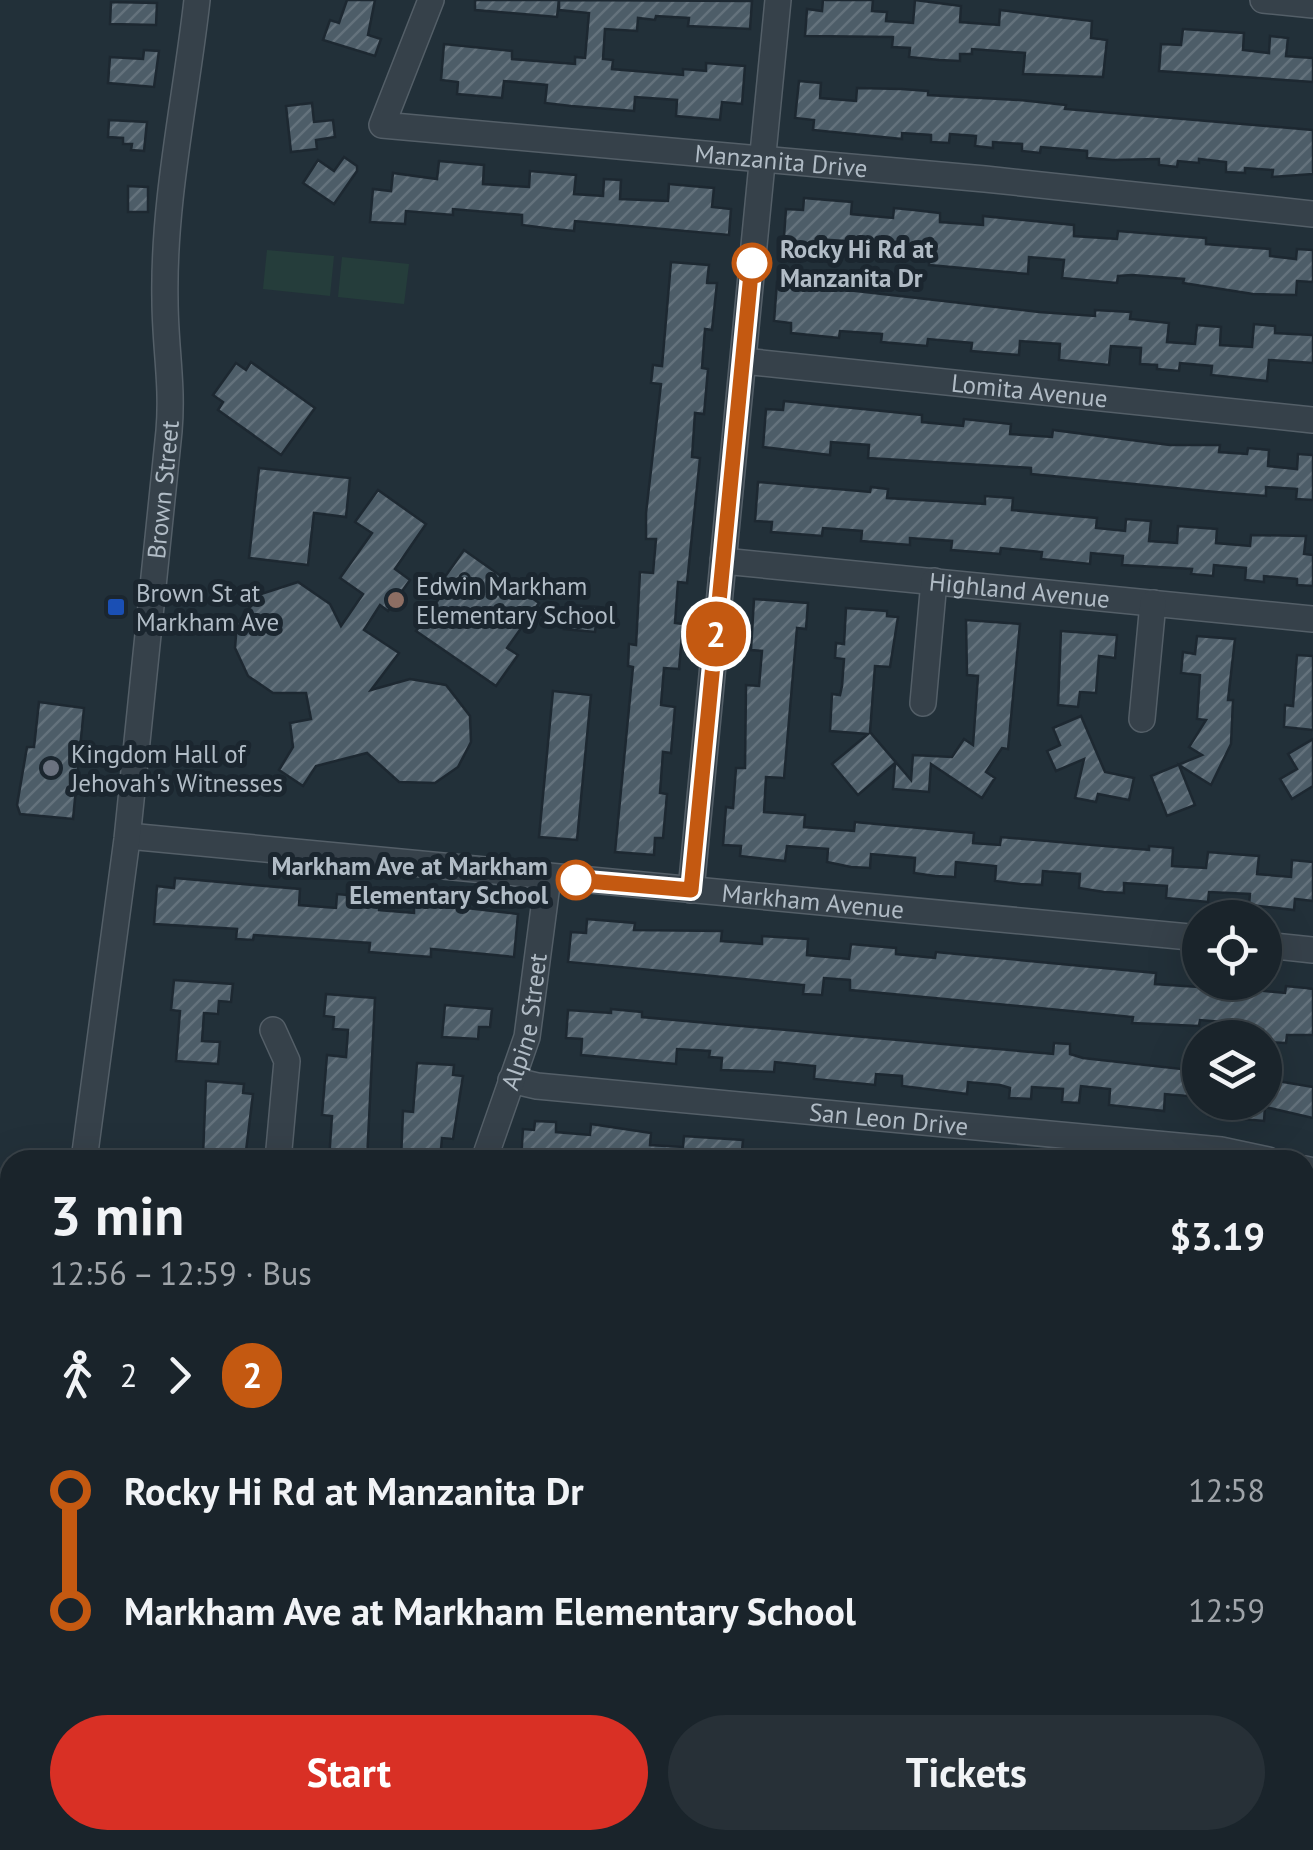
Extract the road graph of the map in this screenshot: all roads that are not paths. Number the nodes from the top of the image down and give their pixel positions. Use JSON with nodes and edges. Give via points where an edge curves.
{"nodes":[{"id":1,"x":197,"y":0,"type":"edge"},
{"id":2,"x":431,"y":0,"type":"edge"},
{"id":3,"x":778,"y":0,"type":"edge"},
{"id":4,"x":1263,"y":0,"type":"edge"},
{"id":5,"x":1313,"y":5,"type":"edge"},
{"id":6,"x":762,"y":160,"type":"junction"},
{"id":7,"x":1313,"y":214,"type":"edge"},
{"id":8,"x":743,"y":362,"type":"junction"},
{"id":9,"x":1313,"y":420,"type":"edge"},
{"id":10,"x":723,"y":561,"type":"junction"},
{"id":11,"x":934,"y":581,"type":"junction"},
{"id":12,"x":1154,"y":603,"type":"junction"},
{"id":13,"x":1313,"y":619,"type":"edge"},
{"id":14,"x":923,"y":703,"type":"dead end"},
{"id":15,"x":1142,"y":719,"type":"dead end"},
{"id":16,"x":128,"y":836,"type":"junction"},
{"id":17,"x":548,"y":877,"type":"junction"},
{"id":18,"x":691,"y":890,"type":"junction"},
{"id":19,"x":1182,"y":936,"type":"edge"},
{"id":20,"x":1282,"y":947,"type":"edge"},
{"id":21,"x":1313,"y":950,"type":"edge"},
{"id":22,"x":273,"y":1030,"type":"dead end"},
{"id":23,"x":511,"y":1080,"type":"junction"},
{"id":24,"x":1071,"y":1149,"type":"edge"},
{"id":25,"x":85,"y":1150,"type":"edge"},
{"id":26,"x":279,"y":1150,"type":"edge"},
{"id":27,"x":487,"y":1150,"type":"edge"},
{"id":28,"x":1221,"y":1150,"type":"edge"}],
"edges":[{"from":1,"to":16,"type":"street","name":"Brown Street","via":[[169,213],[164,302],[172,393]]},
{"from":2,"to":6,"type":"street","name":"Manzanita Drive","via":[[382,125]]},
{"from":3,"to":6,"type":"street"},
{"from":4,"to":5,"type":"street"},
{"from":6,"to":7,"type":"street","name":"Manzanita Drive"},
{"from":6,"to":8,"type":"street"},
{"from":8,"to":9,"type":"street","name":"Lomita Avenue"},
{"from":8,"to":10,"type":"street"},
{"from":10,"to":11,"type":"street","name":"Highland Avenue"},
{"from":10,"to":18,"type":"street"},
{"from":11,"to":12,"type":"street","name":"Highland Avenue"},
{"from":11,"to":14,"type":"street"},
{"from":12,"to":13,"type":"street","name":"Highland Avenue"},
{"from":12,"to":15,"type":"street"},
{"from":16,"to":17,"type":"street","name":"Markham Avenue"},
{"from":16,"to":25,"type":"street","name":"Brown Street"},
{"from":17,"to":18,"type":"street","name":"Markham Avenue"},
{"from":17,"to":23,"type":"street","name":"Alpine Street","via":[[527,1037]]},
{"from":18,"to":19,"type":"street","name":"Markham Avenue"},
{"from":20,"to":21,"type":"street"},
{"from":22,"to":26,"type":"street","via":[[287,1061]]},
{"from":23,"to":24,"type":"street","name":"San Leon Drive","via":[[731,1101]]},
{"from":23,"to":27,"type":"street","name":"Alpine Street"},
{"from":24,"to":28,"type":"street","name":"San Leon Drive"}]}
